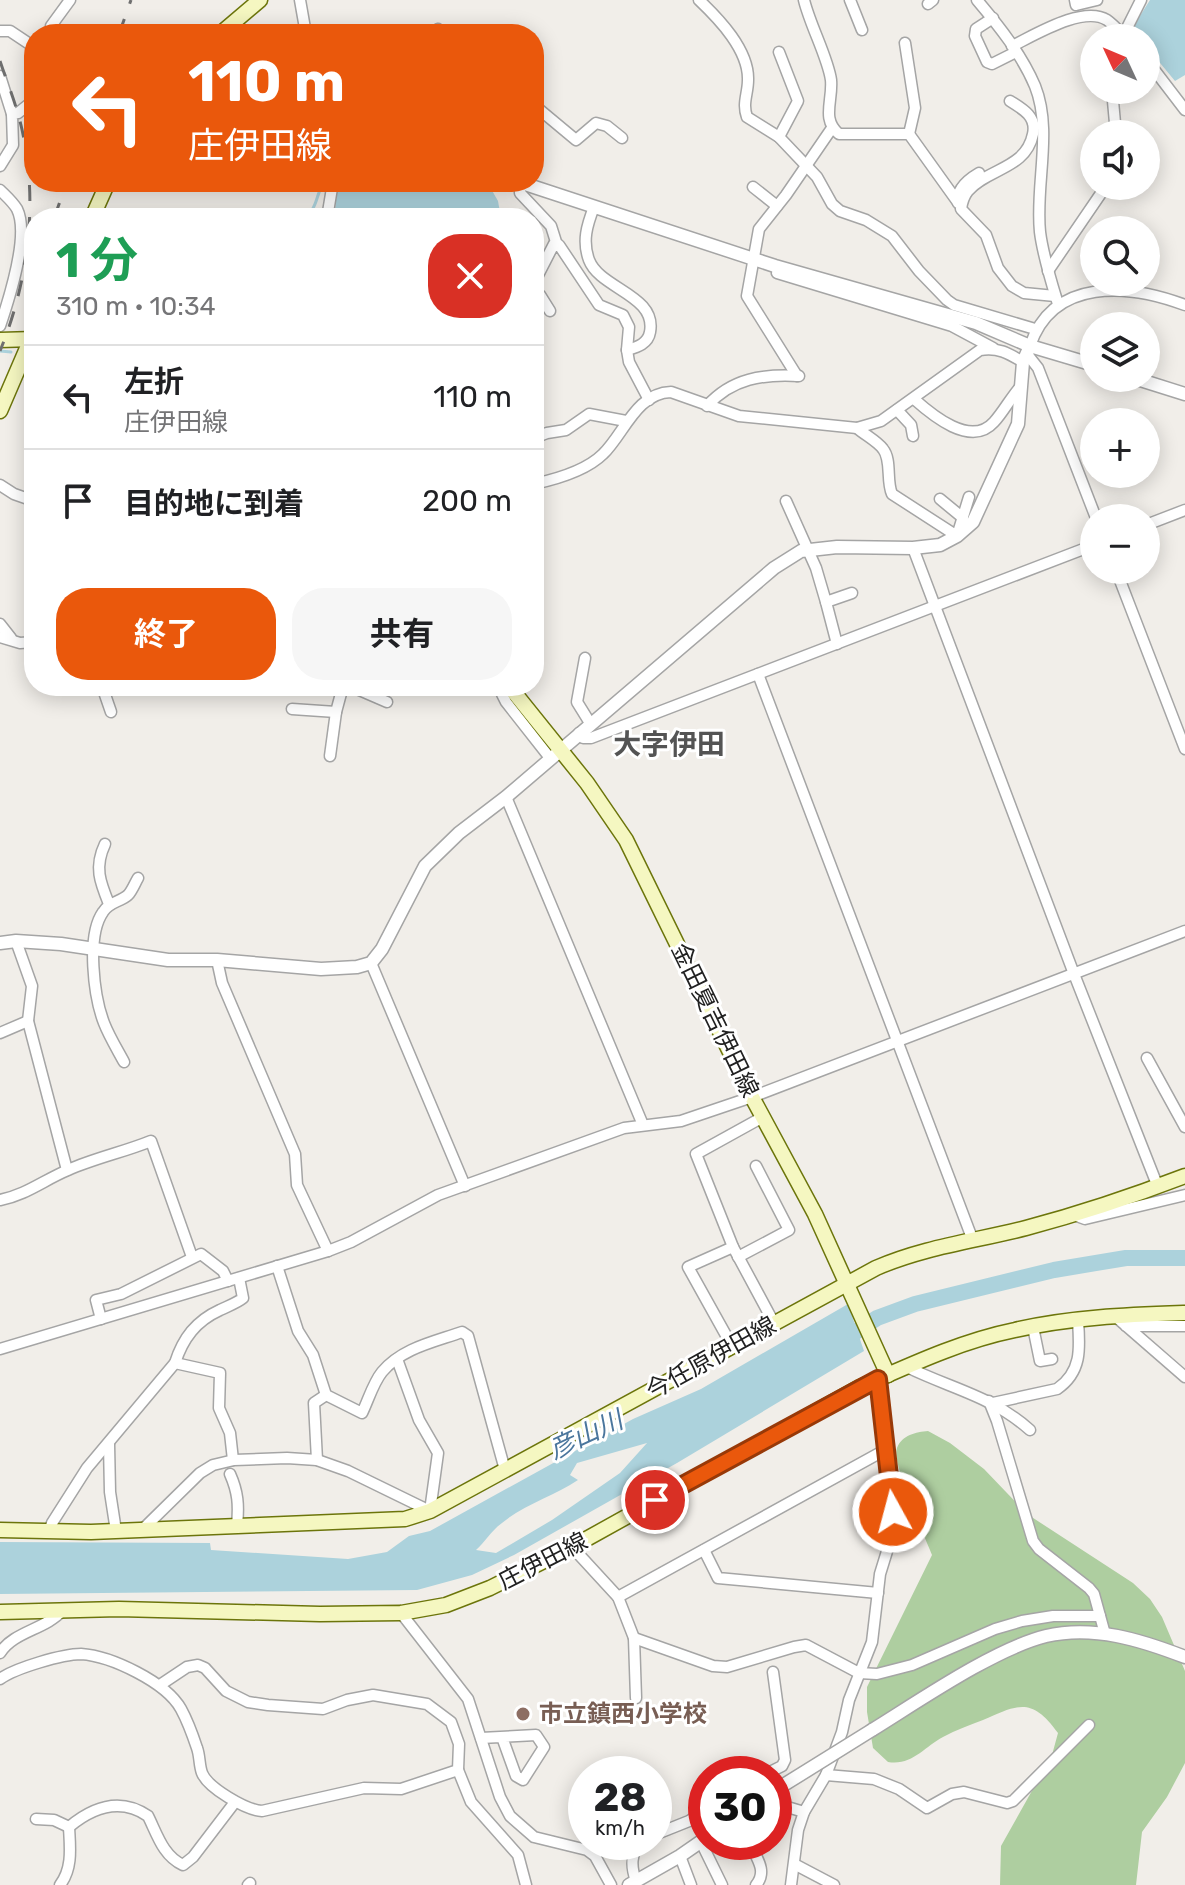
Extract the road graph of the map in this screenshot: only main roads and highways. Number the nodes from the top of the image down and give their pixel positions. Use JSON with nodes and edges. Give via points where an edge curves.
{"nodes":[{"id":1,"x":260,"y":0,"type":"edge"},
{"id":2,"x":232,"y":24,"type":"edge"},
{"id":3,"x":24,"y":338,"type":"edge"},
{"id":4,"x":0,"y":340,"type":"edge"},
{"id":5,"x":24,"y":356,"type":"edge"},
{"id":6,"x":0,"y":411,"type":"edge"},
{"id":7,"x":515,"y":696,"type":"edge"},
{"id":8,"x":1185,"y":1176,"type":"edge"},
{"id":9,"x":844,"y":1284,"type":"junction"},
{"id":10,"x":1185,"y":1313,"type":"edge"},
{"id":11,"x":883,"y":1374,"type":"junction"},
{"id":12,"x":0,"y":1530,"type":"edge"},
{"id":13,"x":0,"y":1612,"type":"edge"}],
"edges":[{"from":1,"to":2,"type":"main road"},
{"from":3,"to":4,"type":"main road"},
{"from":5,"to":6,"type":"main road"},
{"from":7,"to":9,"type":"main road","name":"金田夏吉伊田線","via":[[626,840],[815,1214]]},
{"from":8,"to":9,"type":"main road","name":"今任原伊田線","via":[[1072,1215],[898,1258]]},
{"from":9,"to":11,"type":"main road","name":"金田夏吉伊田線"},
{"from":9,"to":12,"type":"main road","name":"今任原伊田線","via":[[430,1511],[405,1519],[116,1531]]},
{"from":10,"to":11,"type":"main road","name":"庄伊田線","via":[[1033,1327],[970,1342]]},
{"from":11,"to":13,"type":"main road","name":"庄伊田線","via":[[572,1547],[446,1605],[401,1613]]}]}
